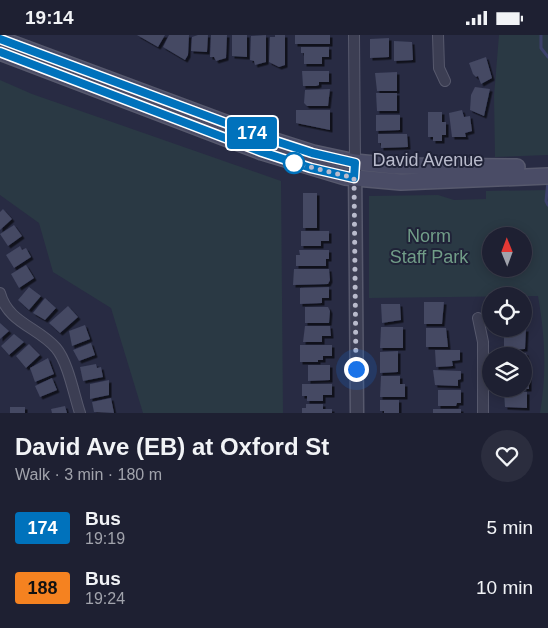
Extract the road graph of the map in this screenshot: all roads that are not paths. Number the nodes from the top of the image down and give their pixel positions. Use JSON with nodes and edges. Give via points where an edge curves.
{"nodes":[{"id":1,"x":354,"y":35,"type":"edge"},
{"id":2,"x":438,"y":35,"type":"edge"},
{"id":3,"x":0,"y":39,"type":"edge"},
{"id":4,"x":0,"y":52,"type":"edge"},
{"id":5,"x":444,"y":81,"type":"dead end"},
{"id":6,"x":355,"y":163,"type":"junction"},
{"id":7,"x":548,"y":166,"type":"edge"},
{"id":8,"x":482,"y":173,"type":"junction"},
{"id":9,"x":548,"y":176,"type":"edge"},
{"id":10,"x":354,"y":178,"type":"junction"},
{"id":11,"x":0,"y":293,"type":"edge"},
{"id":12,"x":478,"y":318,"type":"dead end"},
{"id":13,"x":80,"y":413,"type":"edge"},
{"id":14,"x":357,"y":413,"type":"edge"},
{"id":15,"x":484,"y":413,"type":"edge"}],
"edges":[{"from":1,"to":6,"type":"street"},
{"from":2,"to":5,"type":"street","via":[[439,68]]},
{"from":3,"to":6,"type":"main road","name":"David Avenue","via":[[266,138]]},
{"from":4,"to":10,"type":"main road","name":"David Avenue","via":[[262,152]]},
{"from":6,"to":8,"type":"main road","name":"David Avenue"},
{"from":6,"to":10,"type":"street"},
{"from":7,"to":8,"type":"main road","name":"David Avenue"},
{"from":8,"to":9,"type":"main road","name":"David Avenue"},
{"from":8,"to":10,"type":"main road","name":"David Avenue","via":[[401,182]]},
{"from":10,"to":14,"type":"street"},
{"from":11,"to":13,"type":"street","via":[[11,315],[53,345],[61,355]]},
{"from":12,"to":15,"type":"street","via":[[483,342]]}]}
